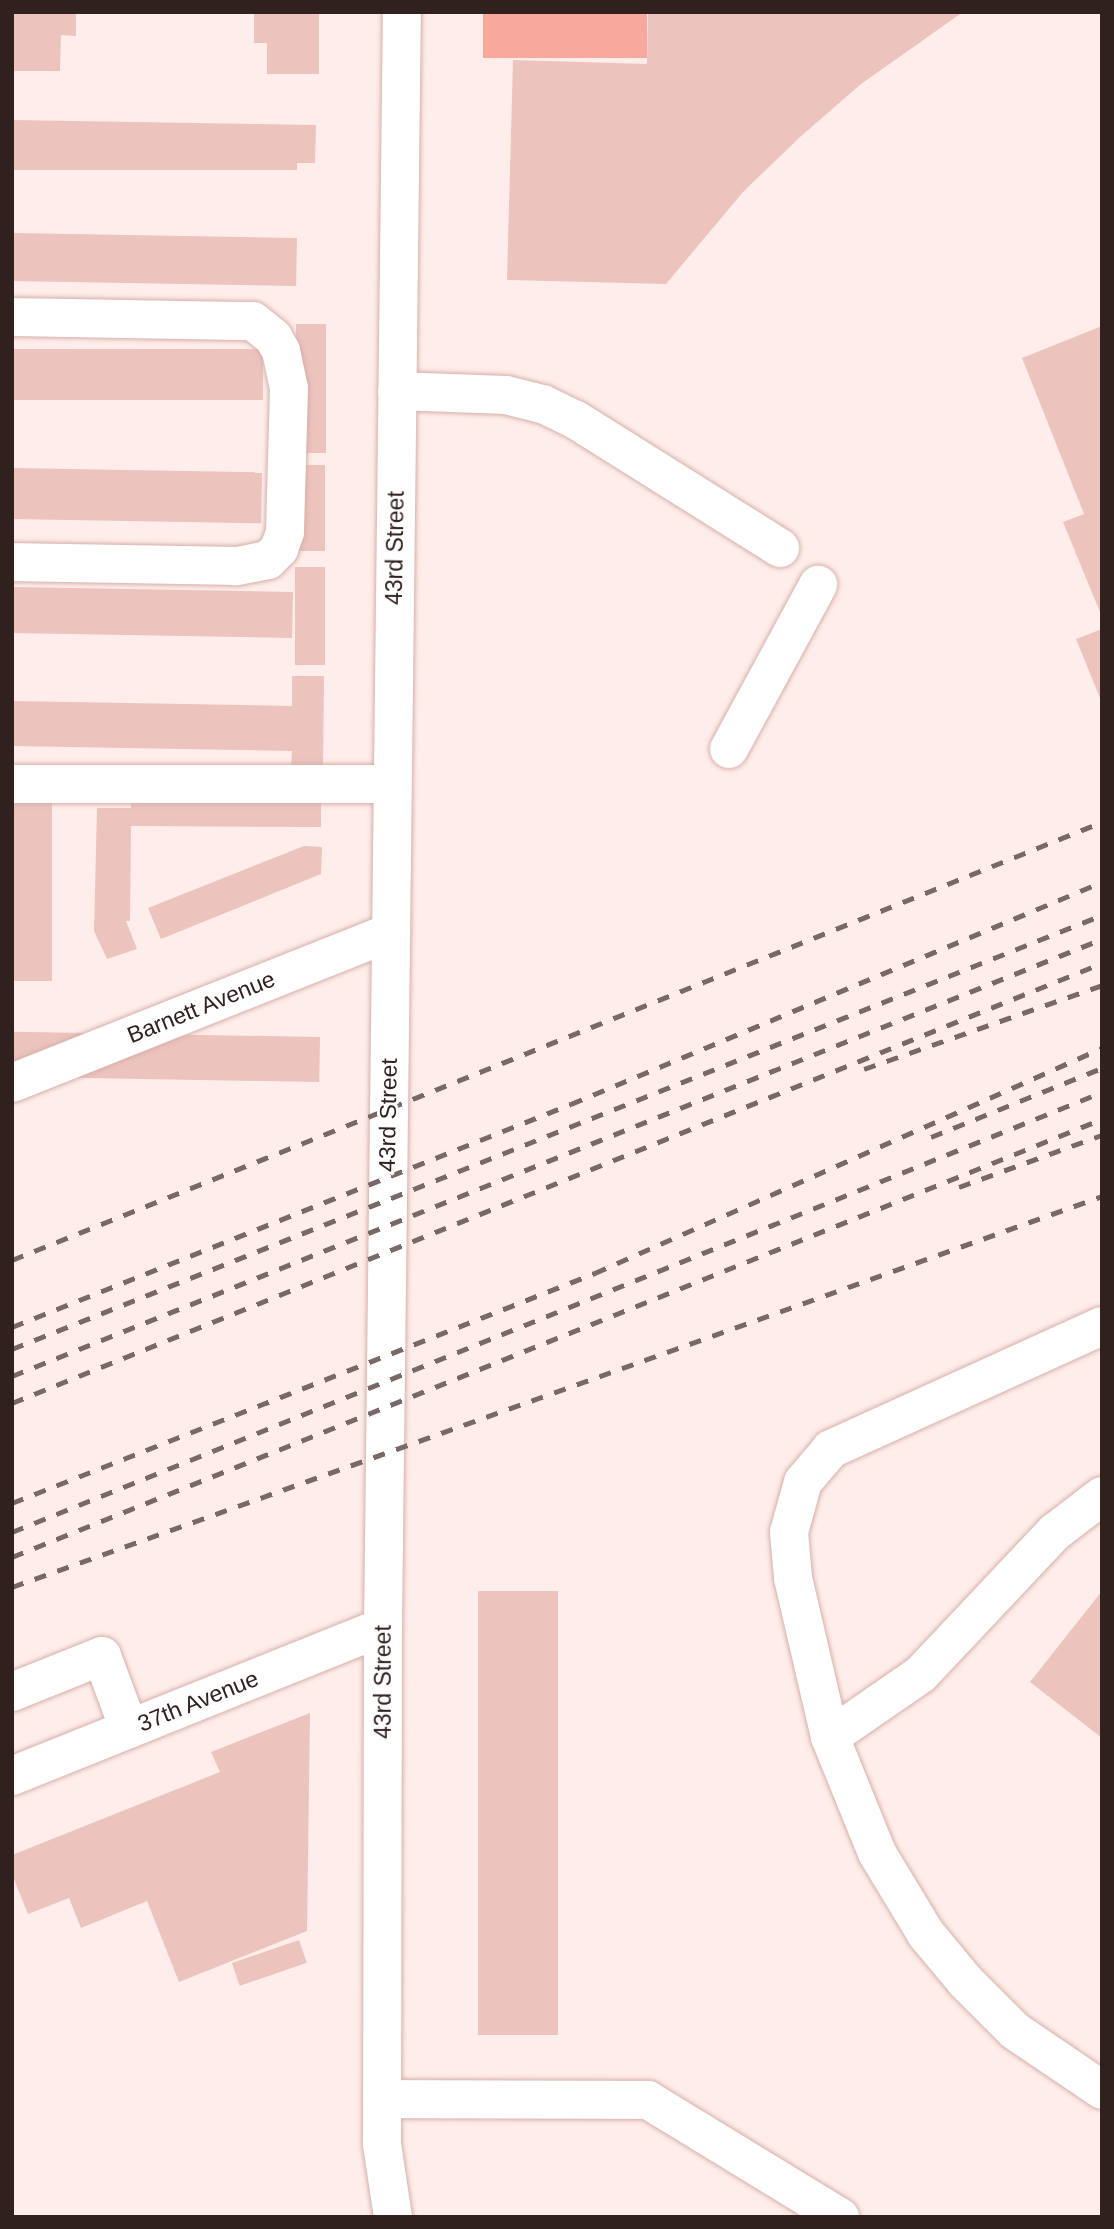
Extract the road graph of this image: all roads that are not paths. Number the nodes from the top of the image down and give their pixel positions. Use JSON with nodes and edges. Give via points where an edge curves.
{"nodes":[{"id":1,"x":402,"y":12,"type":"edge"},
{"id":2,"x":12,"y":317,"type":"edge"},
{"id":3,"x":397,"y":391,"type":"junction"},
{"id":4,"x":780,"y":548,"type":"dead end"},
{"id":5,"x":12,"y":562,"type":"edge"},
{"id":6,"x":818,"y":584,"type":"dead end"},
{"id":7,"x":729,"y":749,"type":"dead end"},
{"id":8,"x":12,"y":784,"type":"edge"},
{"id":9,"x":392,"y":784,"type":"junction"},
{"id":10,"x":391,"y":932,"type":"junction"},
{"id":11,"x":12,"y":1083,"type":"edge"},
{"id":12,"x":1102,"y":1326,"type":"edge"},
{"id":13,"x":1102,"y":1496,"type":"edge"},
{"id":14,"x":383,"y":1627,"type":"junction"},
{"id":15,"x":12,"y":1692,"type":"edge"},
{"id":16,"x":129,"y":1729,"type":"junction"},
{"id":17,"x":830,"y":1737,"type":"junction"},
{"id":18,"x":12,"y":1776,"type":"edge"},
{"id":19,"x":1102,"y":2090,"type":"edge"},
{"id":20,"x":382,"y":2098,"type":"junction"},
{"id":21,"x":393,"y":2217,"type":"edge"},
{"id":22,"x":840,"y":2217,"type":"edge"}],
"edges":[{"from":1,"to":3,"type":"street","name":"43rd Street"},
{"from":2,"to":5,"type":"street","via":[[253,321],[281,351],[289,388],[285,532],[279,549],[268,560],[236,566]]},
{"from":3,"to":4,"type":"street","via":[[506,395],[543,404]]},
{"from":3,"to":9,"type":"street","name":"43rd Street"},
{"from":6,"to":7,"type":"street"},
{"from":8,"to":9,"type":"street"},
{"from":9,"to":10,"type":"street","name":"43rd Street"},
{"from":10,"to":11,"type":"street","name":"Barnett Avenue"},
{"from":10,"to":14,"type":"street","name":"43rd Street"},
{"from":12,"to":17,"type":"street","via":[[831,1449],[810,1469],[790,1514],[789,1555]]},
{"from":13,"to":17,"type":"street","via":[[1055,1532],[921,1674]]},
{"from":14,"to":16,"type":"street","name":"37th Avenue"},
{"from":14,"to":20,"type":"street","name":"43rd Street"},
{"from":15,"to":16,"type":"street","via":[[102,1656]]},
{"from":16,"to":18,"type":"street","name":"37th Avenue"},
{"from":17,"to":19,"type":"street","via":[[872,1842],[926,1934],[1015,2031]]},
{"from":20,"to":21,"type":"street","name":"43rd Street","via":[[384,2174]]},
{"from":20,"to":22,"type":"street","via":[[649,2100]]}]}
